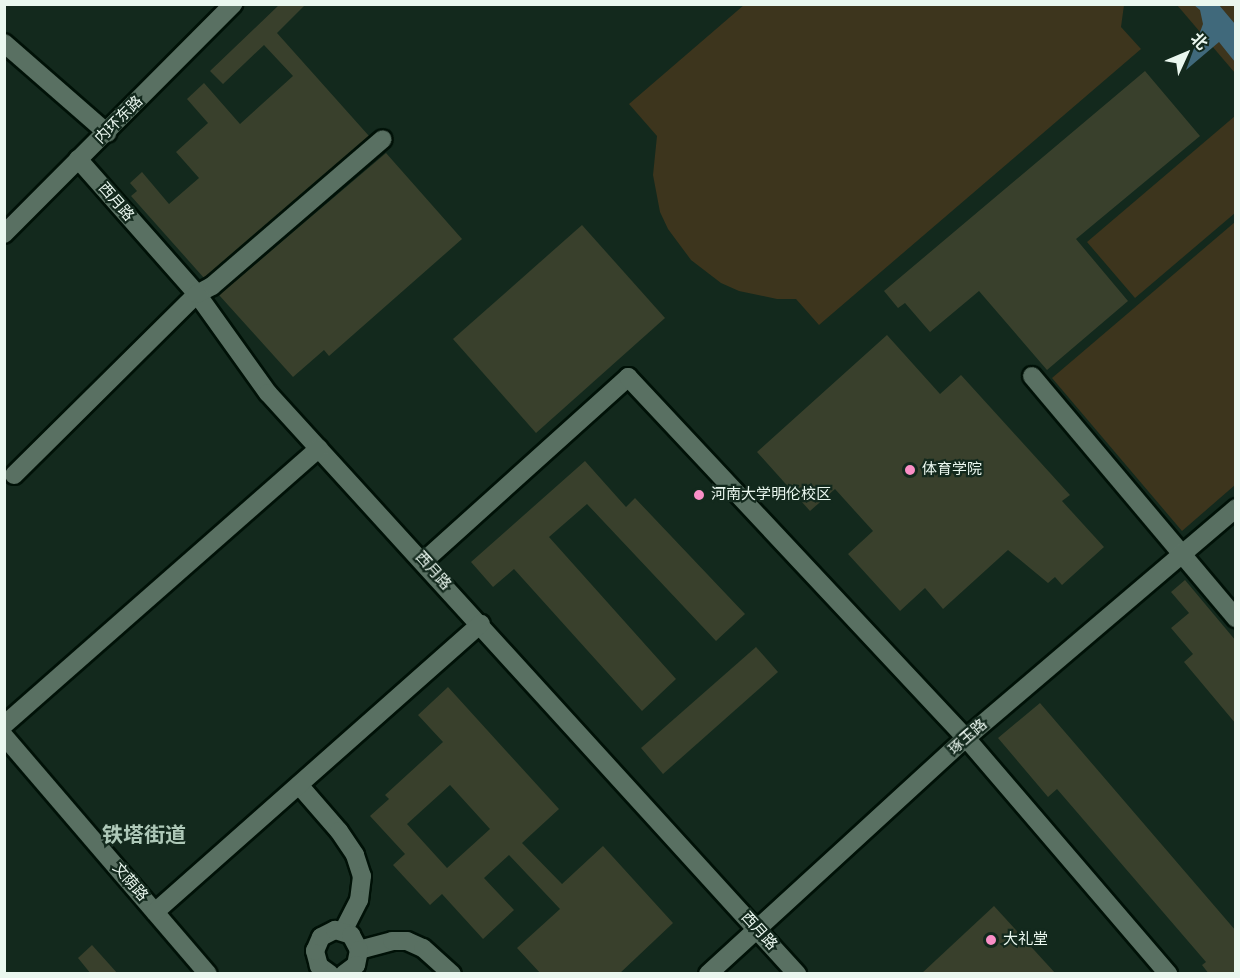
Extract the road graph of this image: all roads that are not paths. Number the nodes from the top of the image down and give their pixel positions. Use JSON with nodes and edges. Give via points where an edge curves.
{"nodes":[{"id":1,"x":233,"y":4,"type":"edge"},
{"id":2,"x":4,"y":44,"type":"edge"},
{"id":3,"x":107,"y":134,"type":"junction"},
{"id":4,"x":383,"y":139,"type":"dead end"},
{"id":5,"x":78,"y":159,"type":"junction"},
{"id":6,"x":4,"y":234,"type":"edge"},
{"id":7,"x":197,"y":294,"type":"junction"},
{"id":8,"x":1032,"y":376,"type":"dead end"},
{"id":9,"x":319,"y":448,"type":"junction"},
{"id":10,"x":14,"y":475,"type":"dead end"},
{"id":11,"x":1236,"y":508,"type":"edge"},
{"id":12,"x":1182,"y":554,"type":"junction"},
{"id":13,"x":424,"y":561,"type":"junction"},
{"id":14,"x":1236,"y":618,"type":"edge"},
{"id":15,"x":481,"y":624,"type":"junction"},
{"id":16,"x":4,"y":725,"type":"edge"},
{"id":17,"x":4,"y":735,"type":"edge"},
{"id":18,"x":966,"y":738,"type":"junction"},
{"id":19,"x":299,"y":785,"type":"junction"},
{"id":20,"x":155,"y":912,"type":"junction"},
{"id":21,"x":758,"y":928,"type":"junction"},
{"id":22,"x":344,"y":931,"type":"junction"},
{"id":23,"x":359,"y":950,"type":"junction"},
{"id":24,"x":322,"y":972,"type":"edge"},
{"id":25,"x":208,"y":974,"type":"edge"},
{"id":26,"x":344,"y":974,"type":"edge"},
{"id":27,"x":452,"y":974,"type":"edge"},
{"id":28,"x":708,"y":974,"type":"edge"},
{"id":29,"x":797,"y":974,"type":"edge"},
{"id":30,"x":1168,"y":974,"type":"edge"}],
"edges":[{"from":1,"to":3,"type":"street","name":"内环东路"},
{"from":2,"to":3,"type":"street"},
{"from":3,"to":5,"type":"street","name":"内环东路"},
{"from":4,"to":7,"type":"street","via":[[212,286]]},
{"from":5,"to":6,"type":"street","name":"内环东路"},
{"from":5,"to":7,"type":"street","name":"西月路"},
{"from":7,"to":9,"type":"street","name":"西月路","via":[[268,393]]},
{"from":7,"to":10,"type":"street"},
{"from":8,"to":12,"type":"street"},
{"from":9,"to":13,"type":"street","name":"西月路"},
{"from":9,"to":16,"type":"street"},
{"from":11,"to":12,"type":"street","name":"琢玉路"},
{"from":12,"to":14,"type":"street"},
{"from":12,"to":18,"type":"street","name":"琢玉路"},
{"from":13,"to":15,"type":"street","name":"西月路"},
{"from":13,"to":18,"type":"street","via":[[628,377]]},
{"from":15,"to":19,"type":"street"},
{"from":15,"to":21,"type":"street","name":"西月路"},
{"from":17,"to":20,"type":"street","name":"文荫路"},
{"from":18,"to":21,"type":"street","name":"琢玉路"},
{"from":18,"to":30,"type":"street"},
{"from":19,"to":20,"type":"street"},
{"from":19,"to":22,"type":"street","via":[[339,831],[355,855],[362,876],[359,900]]},
{"from":20,"to":25,"type":"street","name":"文荫路"},
{"from":21,"to":28,"type":"street","name":"琢玉路"},
{"from":21,"to":29,"type":"street","name":"西月路"},
{"from":22,"to":23,"type":"street"},
{"from":22,"to":24,"type":"street","via":[[327,933],[316,944],[315,959]]},
{"from":23,"to":26,"type":"street","via":[[356,964]]},
{"from":23,"to":27,"type":"street","via":[[407,941],[423,948]]}]}
